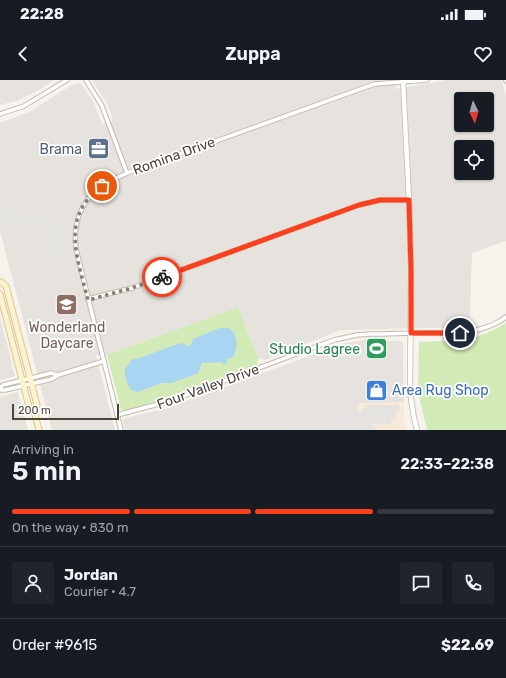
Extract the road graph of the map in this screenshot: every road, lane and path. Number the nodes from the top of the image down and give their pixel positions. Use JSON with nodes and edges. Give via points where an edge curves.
{"nodes":[{"id":1,"x":67,"y":80,"type":"edge"},
{"id":2,"x":86,"y":80,"type":"edge"},
{"id":3,"x":427,"y":80,"type":"edge"},
{"id":4,"x":403,"y":81,"type":"edge"},
{"id":5,"x":0,"y":114,"type":"edge"},
{"id":6,"x":127,"y":173,"type":"junction"},
{"id":7,"x":409,"y":200,"type":"junction"},
{"id":8,"x":0,"y":282,"type":"edge"},
{"id":9,"x":0,"y":294,"type":"edge"},
{"id":10,"x":88,"y":300,"type":"junction"},
{"id":11,"x":506,"y":317,"type":"edge"},
{"id":12,"x":411,"y":333,"type":"junction"},
{"id":13,"x":104,"y":361,"type":"junction"},
{"id":14,"x":30,"y":381,"type":"junction"},
{"id":15,"x":23,"y":383,"type":"junction"},
{"id":16,"x":0,"y":389,"type":"edge"},
{"id":17,"x":34,"y":411,"type":"junction"},
{"id":18,"x":117,"y":415,"type":"junction"},
{"id":19,"x":39,"y":430,"type":"edge"},
{"id":20,"x":121,"y":430,"type":"edge"},
{"id":21,"x":418,"y":430,"type":"edge"}],
"edges":[{"from":1,"to":5,"type":"street","via":[[24,106]]},
{"from":2,"to":6,"type":"street","via":[[102,106]]},
{"from":3,"to":4,"type":"street"},
{"from":4,"to":6,"type":"street","name":"Romina Drive","via":[[375,84]]},
{"from":4,"to":7,"type":"street"},
{"from":6,"to":10,"type":"street","name":"Romina Drive","via":[[100,187],[84,203],[80,211],[74,240]]},
{"from":7,"to":10,"type":"street","via":[[380,200],[359,205],[132,288]]},
{"from":7,"to":12,"type":"street"},
{"from":8,"to":14,"type":"main road","via":[[6,286]]},
{"from":9,"to":15,"type":"main road"},
{"from":10,"to":13,"type":"street","name":"Romina Drive"},
{"from":11,"to":12,"type":"street","name":"Four Valley Drive","via":[[481,329],[460,333]]},
{"from":12,"to":18,"type":"street","name":"Four Valley Drive","via":[[371,334],[334,340],[170,401]]},
{"from":12,"to":21,"type":"street","via":[[410,392]]},
{"from":13,"to":14,"type":"street","via":[[52,379]]},
{"from":13,"to":18,"type":"street","name":"Romina Drive"},
{"from":14,"to":15,"type":"street"},
{"from":14,"to":17,"type":"main road","via":[[37,405]]},
{"from":15,"to":16,"type":"street","via":[[4,385]]},
{"from":15,"to":17,"type":"main road","via":[[29,407]]},
{"from":17,"to":19,"type":"main road"},
{"from":18,"to":20,"type":"street","name":"Romina Drive"}]}
